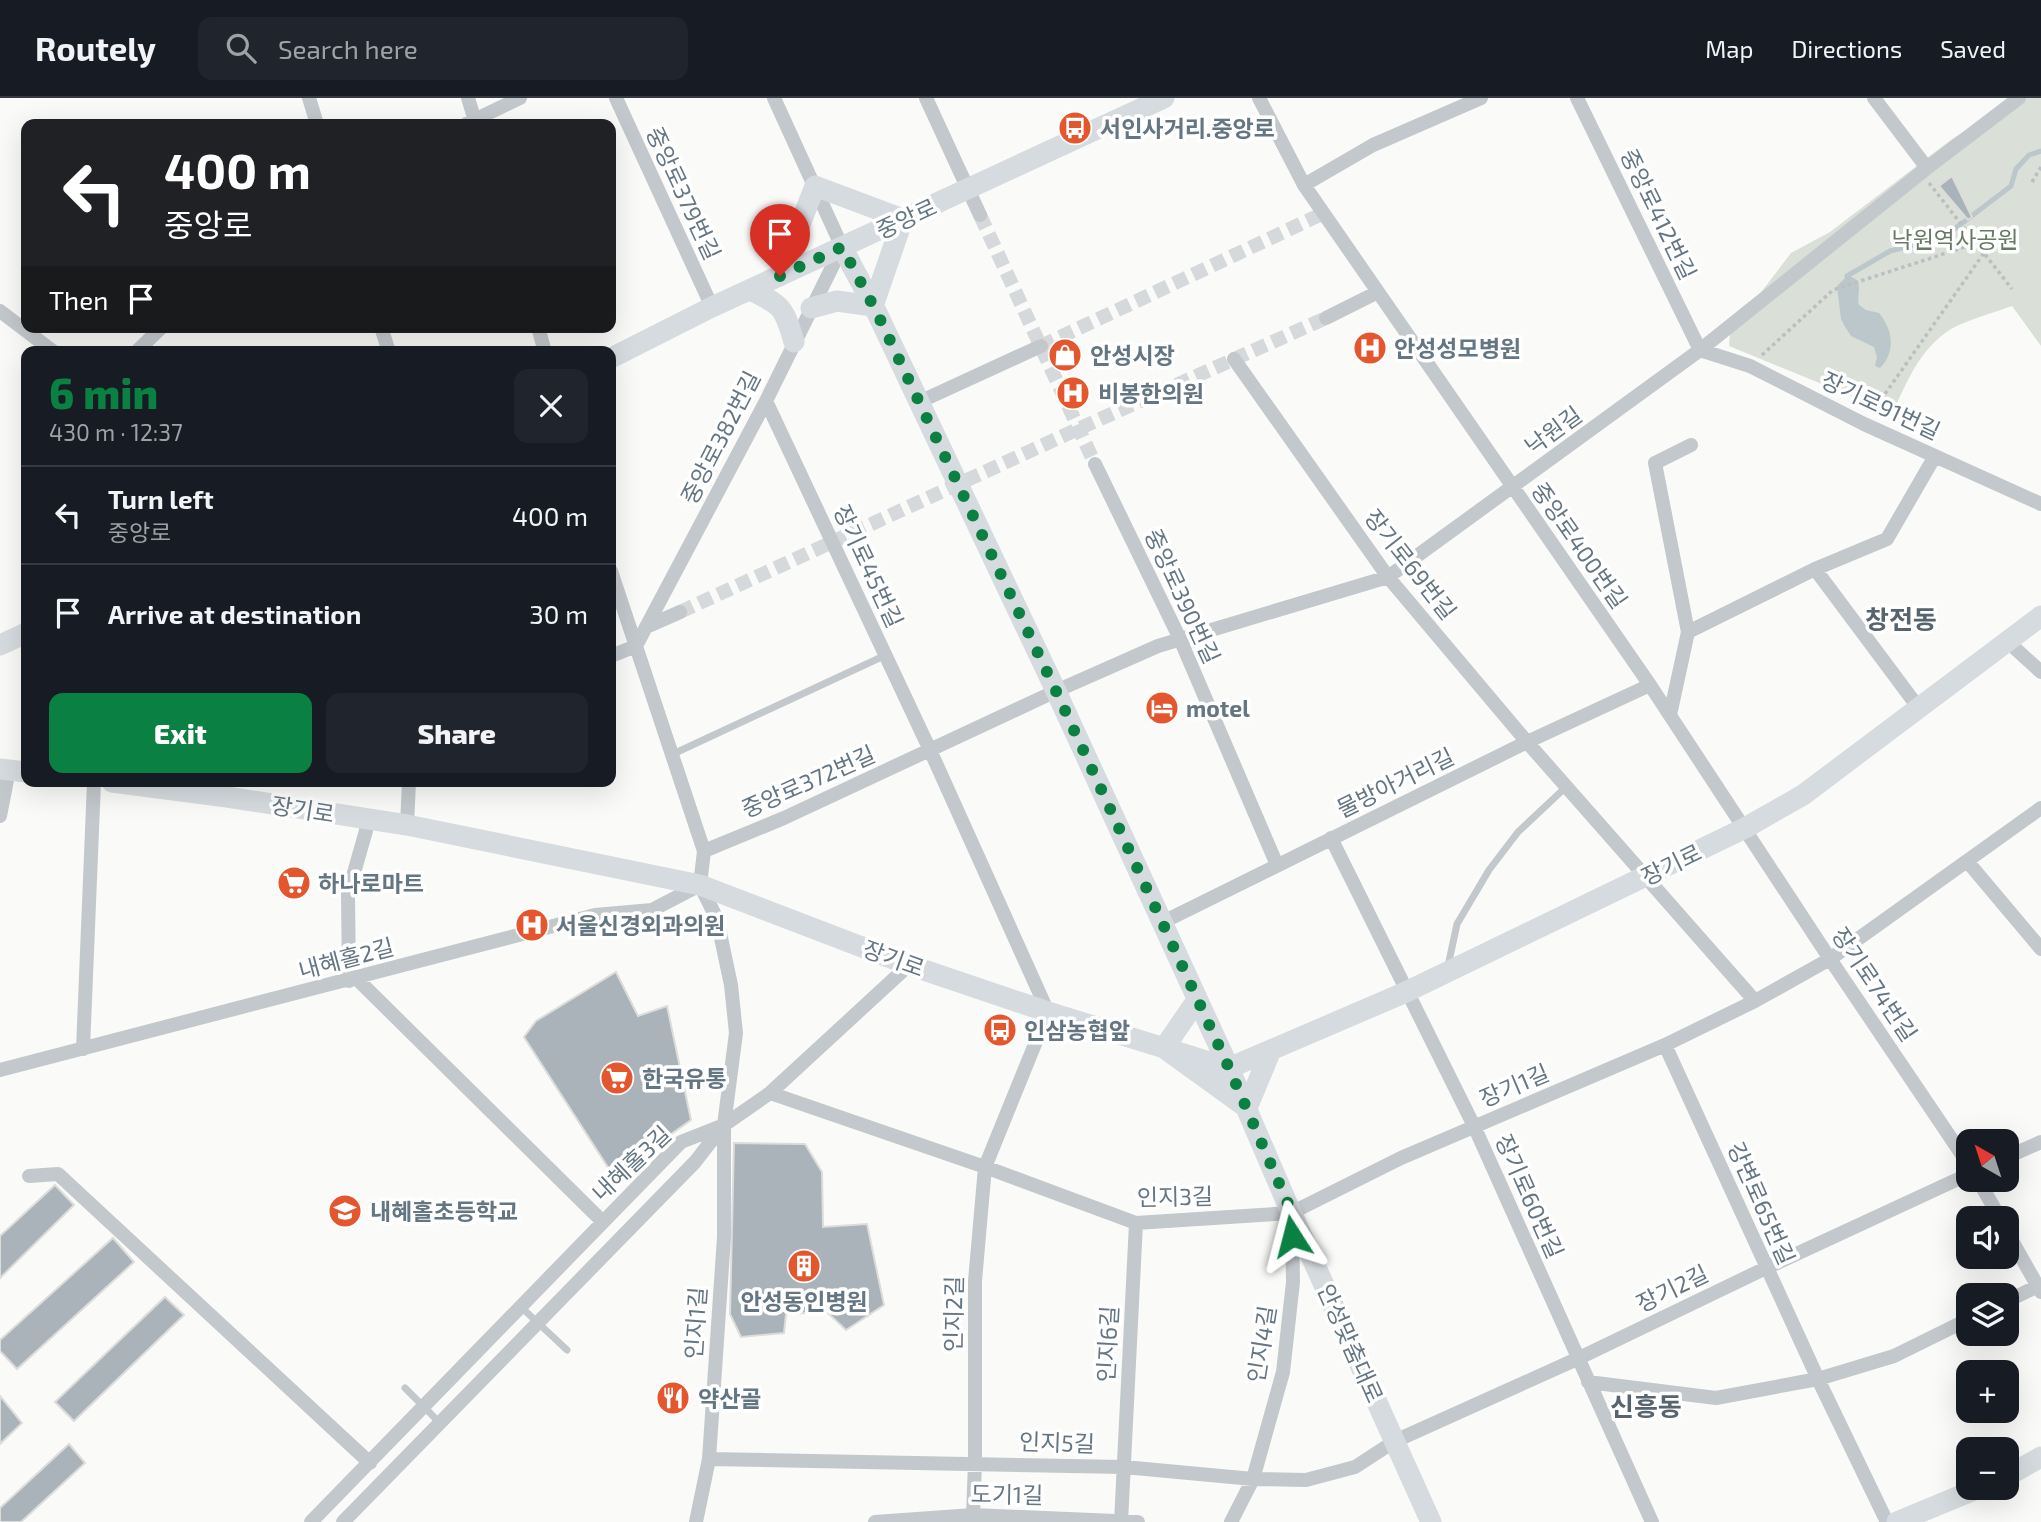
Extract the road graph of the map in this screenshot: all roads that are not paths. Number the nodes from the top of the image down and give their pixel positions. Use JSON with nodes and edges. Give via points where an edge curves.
{"nodes":[{"id":1,"x":309,"y":98,"type":"edge"},
{"id":2,"x":468,"y":98,"type":"edge"},
{"id":3,"x":520,"y":98,"type":"edge"},
{"id":4,"x":615,"y":98,"type":"edge"},
{"id":5,"x":774,"y":98,"type":"edge"},
{"id":6,"x":926,"y":98,"type":"edge"},
{"id":7,"x":1164,"y":98,"type":"edge"},
{"id":8,"x":1259,"y":98,"type":"edge"},
{"id":9,"x":1481,"y":98,"type":"edge"},
{"id":10,"x":1577,"y":98,"type":"edge"},
{"id":11,"x":1874,"y":98,"type":"edge"},
{"id":12,"x":2019,"y":98,"type":"edge"},
{"id":13,"x":315,"y":119,"type":"edge"},
{"id":14,"x":471,"y":119,"type":"edge"},
{"id":15,"x":480,"y":119,"type":"edge"},
{"id":16,"x":1925,"y":170,"type":"junction"},
{"id":17,"x":1304,"y":185,"type":"junction"},
{"id":18,"x":815,"y":186,"type":"junction"},
{"id":19,"x":968,"y":190,"type":"junction"},
{"id":20,"x":979,"y":215,"type":"tunnel mouth"},
{"id":21,"x":903,"y":219,"type":"junction"},
{"id":22,"x":842,"y":247,"type":"junction"},
{"id":23,"x":780,"y":276,"type":"junction"},
{"id":24,"x":750,"y":290,"type":"junction"},
{"id":25,"x":1378,"y":292,"type":"junction"},
{"id":26,"x":873,"y":306,"type":"junction"},
{"id":27,"x":712,"y":307,"type":"junction"},
{"id":28,"x":811,"y":308,"type":"junction"},
{"id":29,"x":0,"y":311,"type":"edge"},
{"id":30,"x":1326,"y":318,"type":"tunnel mouth"},
{"id":31,"x":21,"y":327,"type":"edge"},
{"id":32,"x":29,"y":333,"type":"edge"},
{"id":33,"x":156,"y":333,"type":"edge"},
{"id":34,"x":794,"y":342,"type":"junction"},
{"id":35,"x":46,"y":346,"type":"edge"},
{"id":36,"x":142,"y":346,"type":"edge"},
{"id":37,"x":1041,"y":346,"type":"tunnel mouth"},
{"id":38,"x":1700,"y":350,"type":"junction"},
{"id":39,"x":616,"y":355,"type":"edge"},
{"id":40,"x":1234,"y":359,"type":"dead end"},
{"id":41,"x":766,"y":401,"type":"junction"},
{"id":42,"x":919,"y":402,"type":"junction"},
{"id":43,"x":1691,"y":445,"type":"dead end"},
{"id":44,"x":1935,"y":456,"type":"junction"},
{"id":45,"x":1095,"y":464,"type":"tunnel mouth"},
{"id":46,"x":1513,"y":487,"type":"junction"},
{"id":47,"x":2041,"y":504,"type":"edge"},
{"id":48,"x":1815,"y":569,"type":"junction"},
{"id":49,"x":1388,"y":577,"type":"junction"},
{"id":50,"x":616,"y":586,"type":"edge"},
{"id":51,"x":680,"y":612,"type":"tunnel mouth"},
{"id":52,"x":2041,"y":616,"type":"edge"},
{"id":53,"x":646,"y":627,"type":"junction"},
{"id":54,"x":1688,"y":632,"type":"junction"},
{"id":55,"x":21,"y":635,"type":"edge"},
{"id":56,"x":1180,"y":639,"type":"junction"},
{"id":57,"x":2007,"y":641,"type":"junction"},
{"id":58,"x":0,"y":645,"type":"edge"},
{"id":59,"x":636,"y":646,"type":"junction"},
{"id":60,"x":616,"y":654,"type":"edge"},
{"id":61,"x":886,"y":655,"type":"junction"},
{"id":62,"x":2041,"y":672,"type":"edge"},
{"id":63,"x":1650,"y":685,"type":"junction"},
{"id":64,"x":1056,"y":691,"type":"junction"},
{"id":65,"x":1918,"y":707,"type":"junction"},
{"id":66,"x":1670,"y":715,"type":"junction"},
{"id":67,"x":1527,"y":742,"type":"junction"},
{"id":68,"x":930,"y":750,"type":"junction"},
{"id":69,"x":672,"y":754,"type":"junction"},
{"id":70,"x":12,"y":770,"type":"edge"},
{"id":71,"x":1566,"y":786,"type":"junction"},
{"id":72,"x":94,"y":787,"type":"edge"},
{"id":73,"x":183,"y":787,"type":"edge"},
{"id":74,"x":409,"y":787,"type":"edge"},
{"id":75,"x":225,"y":790,"type":"edge"},
{"id":76,"x":2041,"y":808,"type":"edge"},
{"id":77,"x":0,"y":816,"type":"edge"},
{"id":78,"x":369,"y":820,"type":"junction"},
{"id":79,"x":407,"y":825,"type":"junction"},
{"id":80,"x":1745,"y":828,"type":"junction"},
{"id":81,"x":1331,"y":838,"type":"junction"},
{"id":82,"x":704,"y":851,"type":"junction"},
{"id":83,"x":1967,"y":861,"type":"junction"},
{"id":84,"x":1277,"y":866,"type":"junction"},
{"id":85,"x":1647,"y":876,"type":"junction"},
{"id":86,"x":699,"y":885,"type":"junction"},
{"id":87,"x":1161,"y":923,"type":"junction"},
{"id":88,"x":2041,"y":949,"type":"edge"},
{"id":89,"x":1830,"y":959,"type":"junction"},
{"id":90,"x":909,"y":965,"type":"junction"},
{"id":91,"x":1447,"y":973,"type":"junction"},
{"id":92,"x":353,"y":980,"type":"junction"},
{"id":93,"x":1406,"y":992,"type":"junction"},
{"id":94,"x":1198,"y":1000,"type":"junction"},
{"id":95,"x":1755,"y":1001,"type":"junction"},
{"id":96,"x":1048,"y":1012,"type":"junction"},
{"id":97,"x":1665,"y":1045,"type":"junction"},
{"id":98,"x":1164,"y":1048,"type":"junction"},
{"id":99,"x":83,"y":1049,"type":"junction"},
{"id":100,"x":1271,"y":1050,"type":"junction"},
{"id":101,"x":1229,"y":1068,"type":"junction"},
{"id":102,"x":0,"y":1070,"type":"edge"},
{"id":103,"x":770,"y":1093,"type":"junction"},
{"id":104,"x":1247,"y":1108,"type":"junction"},
{"id":105,"x":724,"y":1125,"type":"junction"},
{"id":106,"x":1474,"y":1126,"type":"junction"},
{"id":107,"x":2041,"y":1142,"type":"edge"},
{"id":108,"x":1956,"y":1146,"type":"edge"},
{"id":109,"x":2020,"y":1151,"type":"edge"},
{"id":110,"x":985,"y":1167,"type":"junction"},
{"id":111,"x":29,"y":1176,"type":"dead end"},
{"id":112,"x":1956,"y":1180,"type":"edge"},
{"id":113,"x":1292,"y":1213,"type":"junction"},
{"id":114,"x":602,"y":1221,"type":"junction"},
{"id":115,"x":1136,"y":1223,"type":"junction"},
{"id":116,"x":2019,"y":1253,"type":"edge"},
{"id":117,"x":1766,"y":1268,"type":"junction"},
{"id":118,"x":2039,"y":1289,"type":"edge"},
{"id":119,"x":2019,"y":1296,"type":"edge"},
{"id":120,"x":520,"y":1306,"type":"junction"},
{"id":121,"x":538,"y":1322,"type":"junction"},
{"id":122,"x":1956,"y":1326,"type":"edge"},
{"id":123,"x":567,"y":1350,"type":"dead end"},
{"id":124,"x":1577,"y":1359,"type":"junction"},
{"id":125,"x":1818,"y":1379,"type":"junction"},
{"id":126,"x":1588,"y":1382,"type":"junction"},
{"id":127,"x":405,"y":1388,"type":"dead end"},
{"id":128,"x":424,"y":1406,"type":"junction"},
{"id":129,"x":440,"y":1423,"type":"junction"},
{"id":130,"x":1395,"y":1441,"type":"junction"},
{"id":131,"x":2041,"y":1457,"type":"edge"},
{"id":132,"x":709,"y":1459,"type":"junction"},
{"id":133,"x":370,"y":1463,"type":"junction"},
{"id":134,"x":975,"y":1463,"type":"junction"},
{"id":135,"x":1124,"y":1467,"type":"junction"},
{"id":136,"x":2019,"y":1469,"type":"edge"},
{"id":137,"x":1253,"y":1479,"type":"junction"},
{"id":138,"x":1956,"y":1498,"type":"edge"},
{"id":139,"x":701,"y":1506,"type":"junction"},
{"id":140,"x":972,"y":1515,"type":"junction"},
{"id":141,"x":1121,"y":1521,"type":"edge"},
{"id":142,"x":312,"y":1522,"type":"edge"},
{"id":143,"x":342,"y":1522,"type":"edge"},
{"id":144,"x":696,"y":1522,"type":"edge"},
{"id":145,"x":710,"y":1522,"type":"edge"},
{"id":146,"x":875,"y":1522,"type":"edge"},
{"id":147,"x":1138,"y":1522,"type":"edge"},
{"id":148,"x":1231,"y":1522,"type":"edge"},
{"id":149,"x":1431,"y":1522,"type":"edge"},
{"id":150,"x":1652,"y":1522,"type":"edge"},
{"id":151,"x":1887,"y":1522,"type":"edge"},
{"id":152,"x":1897,"y":1522,"type":"edge"}],
"edges":[{"from":1,"to":13,"type":"street"},
{"from":2,"to":14,"type":"street"},
{"from":3,"to":15,"type":"street"},
{"from":4,"to":27,"type":"street","name":"중앙로379번길"},
{"from":5,"to":18,"type":"street","name":"안성맞춤대로"},
{"from":6,"to":19,"type":"street"},
{"from":7,"to":19,"type":"main road","name":"중앙로"},
{"from":8,"to":17,"type":"street","name":"중앙로400번길"},
{"from":9,"to":17,"type":"street","via":[[1373,145]]},
{"from":10,"to":38,"type":"street","name":"중앙로412번길"},
{"from":11,"to":16,"type":"street"},
{"from":12,"to":16,"type":"street","name":"낙원길"},
{"from":16,"to":38,"type":"street","name":"낙원길"},
{"from":17,"to":25,"type":"street","name":"중앙로400번길"},
{"from":18,"to":21,"type":"main road"},
{"from":18,"to":22,"type":"street","name":"안성맞춤대로"},
{"from":18,"to":23,"type":"main road"},
{"from":19,"to":20,"type":"street"},
{"from":19,"to":21,"type":"main road","name":"중앙로"},
{"from":21,"to":22,"type":"main road","name":"중앙로"},
{"from":21,"to":26,"type":"main road"},
{"from":22,"to":23,"type":"main road","name":"중앙로"},
{"from":22,"to":26,"type":"main road","name":"안성맞춤대로"},
{"from":22,"to":28,"type":"street","name":"중앙로382번길"},
{"from":23,"to":24,"type":"main road","name":"중앙로"},
{"from":24,"to":27,"type":"main road","name":"중앙로"},
{"from":24,"to":34,"type":"main road","via":[[784,311]]},
{"from":25,"to":30,"type":"street"},
{"from":25,"to":46,"type":"street","name":"중앙로400번길"},
{"from":26,"to":28,"type":"main road","via":[[837,301]]},
{"from":26,"to":42,"type":"main road","name":"안성맞춤대로"},
{"from":27,"to":39,"type":"main road","name":"중앙로"},
{"from":28,"to":34,"type":"street","name":"중앙로382번길"},
{"from":29,"to":31,"type":"street"},
{"from":32,"to":35,"type":"street"},
{"from":33,"to":36,"type":"street"},
{"from":34,"to":41,"type":"street","name":"중앙로382번길"},
{"from":37,"to":42,"type":"street"},
{"from":38,"to":44,"type":"street","name":"장기로91번길","via":[[1750,366]]},
{"from":38,"to":46,"type":"street","name":"낙원길"},
{"from":40,"to":49,"type":"street","name":"장기로69번길"},
{"from":41,"to":53,"type":"street","name":"중앙로382번길"},
{"from":41,"to":61,"type":"street","name":"장기로45번길"},
{"from":42,"to":64,"type":"main road","name":"안성맞춤대로"},
{"from":43,"to":54,"type":"street","via":[[1655,463]]},
{"from":44,"to":47,"type":"street","name":"장기로91번길"},
{"from":44,"to":48,"type":"street","via":[[1887,539]]},
{"from":45,"to":56,"type":"street","name":"중앙로390번길"},
{"from":46,"to":49,"type":"street","name":"낙원길"},
{"from":46,"to":63,"type":"street","name":"중앙로400번길"},
{"from":48,"to":54,"type":"street"},
{"from":48,"to":65,"type":"street"},
{"from":49,"to":56,"type":"street","name":"낙원길"},
{"from":49,"to":67,"type":"street","name":"장기로69번길"},
{"from":50,"to":59,"type":"street"},
{"from":51,"to":53,"type":"street"},
{"from":52,"to":57,"type":"main road","name":"장기로"},
{"from":53,"to":59,"type":"street","name":"중앙로382번길"},
{"from":54,"to":66,"type":"street"},
{"from":55,"to":58,"type":"main road"},
{"from":56,"to":64,"type":"street","name":"낙원길"},
{"from":56,"to":84,"type":"street","name":"중앙로390번길"},
{"from":57,"to":62,"type":"street"},
{"from":57,"to":65,"type":"main road","name":"장기로"},
{"from":59,"to":60,"type":"street"},
{"from":59,"to":69,"type":"street"},
{"from":61,"to":68,"type":"street","name":"장기로45번길"},
{"from":61,"to":69,"type":"lane"},
{"from":63,"to":66,"type":"street","name":"중앙로400번길"},
{"from":63,"to":67,"type":"street","name":"물방아거리길"},
{"from":64,"to":68,"type":"street"},
{"from":64,"to":87,"type":"main road","name":"안성맞춤대로"},
{"from":65,"to":80,"type":"main road","name":"장기로","via":[[1803,795]]},
{"from":66,"to":80,"type":"street","name":"중앙로400번길"},
{"from":67,"to":71,"type":"street","name":"장기로69번길"},
{"from":67,"to":81,"type":"street","name":"물방아거리길"},
{"from":68,"to":82,"type":"street","name":"중앙로372번길"},
{"from":68,"to":96,"type":"street","name":"장기로45번길"},
{"from":69,"to":82,"type":"street"},
{"from":70,"to":77,"type":"street"},
{"from":71,"to":85,"type":"street","name":"장기로69번길"},
{"from":71,"to":91,"type":"lane","via":[[1518,832],[1489,870],[1457,924]]},
{"from":72,"to":99,"type":"street"},
{"from":73,"to":75,"type":"main road","name":"장기로"},
{"from":74,"to":79,"type":"street"},
{"from":75,"to":78,"type":"main road","name":"장기로"},
{"from":76,"to":83,"type":"street","name":"장기1길"},
{"from":78,"to":79,"type":"main road","name":"장기로"},
{"from":78,"to":92,"type":"street","name":"장기로","via":[[348,894]]},
{"from":79,"to":86,"type":"main road","name":"장기로"},
{"from":80,"to":85,"type":"main road","name":"장기로"},
{"from":80,"to":89,"type":"street","name":"장기로74번길"},
{"from":81,"to":84,"type":"street","name":"물방아거리길"},
{"from":81,"to":93,"type":"street"},
{"from":82,"to":86,"type":"street"},
{"from":83,"to":88,"type":"street"},
{"from":83,"to":89,"type":"street","name":"장기1길"},
{"from":84,"to":87,"type":"street","name":"물방아거리길"},
{"from":85,"to":91,"type":"main road","name":"장기로"},
{"from":85,"to":95,"type":"street"},
{"from":86,"to":90,"type":"main road","name":"장기로"},
{"from":86,"to":92,"type":"street","name":"내혜홀2길","via":[[652,910],[595,915]]},
{"from":86,"to":105,"type":"street","name":"인지1길","via":[[717,919],[736,1033]]},
{"from":87,"to":94,"type":"main road","name":"안성맞춤대로"},
{"from":89,"to":95,"type":"street","name":"장기1길"},
{"from":89,"to":108,"type":"street","name":"장기로74번길"},
{"from":90,"to":96,"type":"main road","name":"장기로"},
{"from":90,"to":103,"type":"street"},
{"from":91,"to":93,"type":"main road","name":"장기로"},
{"from":92,"to":99,"type":"street","name":"내혜홀2길"},
{"from":92,"to":114,"type":"street"},
{"from":93,"to":100,"type":"main road","name":"장기로"},
{"from":93,"to":106,"type":"street","name":"장기로60번길"},
{"from":94,"to":98,"type":"main road"},
{"from":94,"to":101,"type":"main road","name":"안성맞춤대로"},
{"from":95,"to":97,"type":"street","name":"장기1길"},
{"from":96,"to":98,"type":"main road","name":"장기로"},
{"from":96,"to":110,"type":"street","name":"인지2길"},
{"from":97,"to":106,"type":"street","name":"장기1길"},
{"from":97,"to":117,"type":"street","name":"강변로65번길"},
{"from":98,"to":101,"type":"main road","name":"장기로"},
{"from":98,"to":104,"type":"main road"},
{"from":99,"to":102,"type":"street","name":"내혜홀2길"},
{"from":100,"to":101,"type":"main road","name":"장기로"},
{"from":100,"to":104,"type":"main road"},
{"from":101,"to":104,"type":"main road","name":"안성맞춤대로"},
{"from":103,"to":105,"type":"street"},
{"from":103,"to":110,"type":"street"},
{"from":104,"to":113,"type":"main road","name":"안성맞춤대로"},
{"from":105,"to":114,"type":"street","name":"내혜홀3길","via":[[681,1142]]},
{"from":105,"to":121,"type":"street","name":"내혜홀3길","via":[[695,1162]]},
{"from":105,"to":132,"type":"street","name":"인지1길","via":[[724,1237]]},
{"from":106,"to":113,"type":"street","name":"장기1길"},
{"from":106,"to":124,"type":"street","name":"장기로60번길"},
{"from":107,"to":109,"type":"street"},
{"from":110,"to":115,"type":"street","name":"인지3길"},
{"from":110,"to":134,"type":"street","name":"인지2길","via":[[975,1282]]},
{"from":111,"to":133,"type":"street","via":[[58,1174]]},
{"from":112,"to":117,"type":"street","name":"장기2길"},
{"from":113,"to":115,"type":"street","name":"인지3길"},
{"from":113,"to":130,"type":"main road","name":"안성맞춤대로"},
{"from":113,"to":137,"type":"street","name":"인지4길","via":[[1293,1282],[1283,1372]]},
{"from":114,"to":120,"type":"street","name":"내혜홀3길"},
{"from":115,"to":135,"type":"street","name":"인지6길"},
{"from":116,"to":118,"type":"street"},
{"from":117,"to":124,"type":"street","name":"장기2길"},
{"from":117,"to":125,"type":"street","name":"강변로65번길"},
{"from":118,"to":119,"type":"street"},
{"from":120,"to":121,"type":"lane"},
{"from":120,"to":128,"type":"street","name":"내혜홀3길"},
{"from":121,"to":123,"type":"lane"},
{"from":121,"to":129,"type":"street","name":"내혜홀3길"},
{"from":122,"to":125,"type":"street","via":[[1895,1356]]},
{"from":124,"to":126,"type":"street","name":"장기로60번길"},
{"from":124,"to":130,"type":"street","name":"장기2길"},
{"from":125,"to":126,"type":"street","via":[[1717,1398]]},
{"from":125,"to":151,"type":"street","name":"강변로65번길"},
{"from":126,"to":150,"type":"street","name":"장기로60번길"},
{"from":127,"to":128,"type":"lane"},
{"from":128,"to":129,"type":"lane"},
{"from":128,"to":133,"type":"street","name":"내혜홀3길"},
{"from":129,"to":143,"type":"street","name":"내혜홀3길"},
{"from":130,"to":137,"type":"street","name":"인지5길","via":[[1355,1467],[1306,1480]]},
{"from":130,"to":149,"type":"main road","name":"안성맞춤대로"},
{"from":131,"to":136,"type":"main road"},
{"from":132,"to":134,"type":"street","name":"인지5길"},
{"from":132,"to":139,"type":"street","name":"인지1길"},
{"from":133,"to":142,"type":"street","name":"내혜홀3길"},
{"from":134,"to":135,"type":"street","name":"인지5길"},
{"from":134,"to":140,"type":"street","name":"인지2길"},
{"from":135,"to":137,"type":"street","name":"인지5길"},
{"from":135,"to":141,"type":"street","name":"인지6길"},
{"from":137,"to":148,"type":"street","name":"인지4길"},
{"from":138,"to":152,"type":"main road"},
{"from":139,"to":144,"type":"street","name":"인지1길"},
{"from":139,"to":145,"type":"street"},
{"from":140,"to":141,"type":"street","name":"도기1길"},
{"from":140,"to":146,"type":"street","name":"도기1길"},
{"from":141,"to":147,"type":"street","name":"도기1길"}]}
